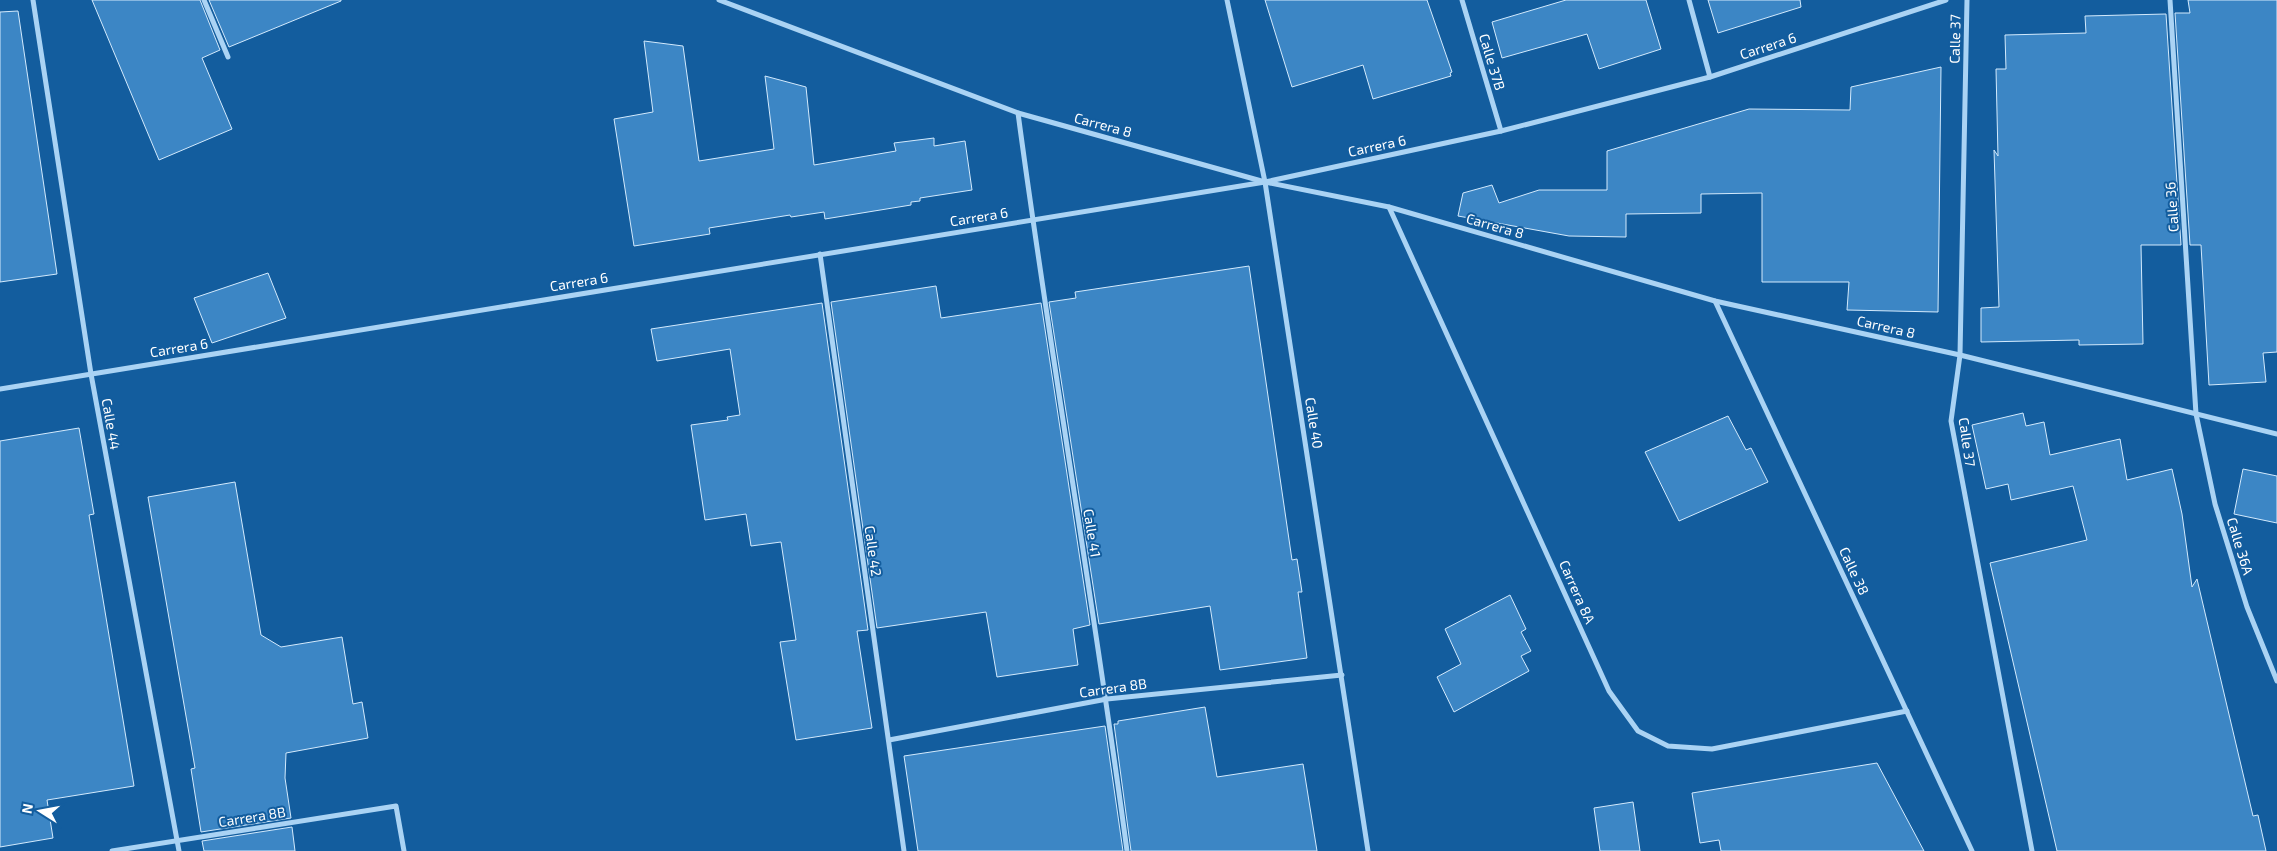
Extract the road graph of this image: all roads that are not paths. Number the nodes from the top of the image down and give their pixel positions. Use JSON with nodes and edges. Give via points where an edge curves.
{"nodes":[{"id":1,"x":33,"y":0,"type":"edge"},
{"id":2,"x":204,"y":0,"type":"edge"},
{"id":3,"x":719,"y":0,"type":"edge"},
{"id":4,"x":1227,"y":0,"type":"edge"},
{"id":5,"x":1462,"y":0,"type":"edge"},
{"id":6,"x":1689,"y":0,"type":"edge"},
{"id":7,"x":1944,"y":0,"type":"edge"},
{"id":8,"x":1967,"y":0,"type":"edge"},
{"id":9,"x":2170,"y":0,"type":"edge"},
{"id":10,"x":228,"y":57,"type":"dead end"},
{"id":11,"x":1710,"y":77,"type":"junction"},
{"id":12,"x":1018,"y":113,"type":"junction"},
{"id":13,"x":1501,"y":130,"type":"junction"},
{"id":14,"x":1266,"y":182,"type":"junction"},
{"id":15,"x":1389,"y":207,"type":"junction"},
{"id":16,"x":1032,"y":220,"type":"junction"},
{"id":17,"x":820,"y":254,"type":"junction"},
{"id":18,"x":1715,"y":301,"type":"junction"},
{"id":19,"x":1960,"y":355,"type":"junction"},
{"id":20,"x":90,"y":374,"type":"junction"},
{"id":21,"x":0,"y":388,"type":"edge"},
{"id":22,"x":2196,"y":414,"type":"junction"},
{"id":23,"x":2277,"y":434,"type":"edge"},
{"id":24,"x":1342,"y":675,"type":"junction"},
{"id":25,"x":2277,"y":681,"type":"edge"},
{"id":26,"x":1107,"y":699,"type":"junction"},
{"id":27,"x":1907,"y":710,"type":"junction"},
{"id":28,"x":889,"y":740,"type":"junction"},
{"id":29,"x":177,"y":841,"type":"junction"},
{"id":30,"x":112,"y":851,"type":"edge"},
{"id":31,"x":178,"y":851,"type":"edge"},
{"id":32,"x":404,"y":851,"type":"edge"},
{"id":33,"x":904,"y":851,"type":"edge"},
{"id":34,"x":1127,"y":851,"type":"edge"},
{"id":35,"x":1368,"y":851,"type":"edge"},
{"id":36,"x":1972,"y":851,"type":"edge"},
{"id":37,"x":2032,"y":851,"type":"edge"}],
"edges":[{"from":1,"to":20,"type":"street","name":"Calle 44"},
{"from":2,"to":10,"type":"street"},
{"from":3,"to":12,"type":"street","name":"Carrera 8"},
{"from":4,"to":14,"type":"street","name":"Calle 40"},
{"from":5,"to":13,"type":"street","name":"Calle 37B"},
{"from":6,"to":11,"type":"street"},
{"from":7,"to":11,"type":"street","name":"Carrera 6"},
{"from":8,"to":19,"type":"street","name":"Calle 37"},
{"from":9,"to":22,"type":"street","name":"Calle 36"},
{"from":11,"to":13,"type":"street","name":"Carrera 6"},
{"from":12,"to":14,"type":"street","name":"Carrera 8"},
{"from":12,"to":16,"type":"street","name":"Calle 41"},
{"from":13,"to":14,"type":"street","name":"Carrera 6"},
{"from":14,"to":15,"type":"street","name":"Carrera 8"},
{"from":14,"to":16,"type":"street","name":"Carrera 6"},
{"from":14,"to":24,"type":"street","name":"Calle 40"},
{"from":15,"to":18,"type":"street","name":"Carrera 8"},
{"from":15,"to":27,"type":"street","name":"Carrera 8A","via":[[1609,691],[1638,731],[1668,746],[1712,749]]},
{"from":16,"to":17,"type":"street","name":"Carrera 6"},
{"from":16,"to":26,"type":"street","name":"Calle 41"},
{"from":17,"to":20,"type":"street","name":"Carrera 6"},
{"from":17,"to":28,"type":"street","name":"Calle 42"},
{"from":18,"to":19,"type":"street","name":"Carrera 8"},
{"from":18,"to":27,"type":"street","name":"Calle 38"},
{"from":19,"to":22,"type":"street","name":"Carrera 8"},
{"from":19,"to":37,"type":"street","name":"Calle 37","via":[[1951,421]]},
{"from":20,"to":21,"type":"street","name":"Carrera 6"},
{"from":20,"to":29,"type":"street","name":"Calle 44"},
{"from":22,"to":23,"type":"street","name":"Carrera 8"},
{"from":22,"to":25,"type":"street","name":"Calle 36A","via":[[2221,523],[2247,607]]},
{"from":24,"to":26,"type":"street","name":"Carrera 8B"},
{"from":24,"to":35,"type":"street","name":"Calle 40"},
{"from":26,"to":28,"type":"street","name":"Carrera 8B"},
{"from":26,"to":34,"type":"street","name":"Calle 41"},
{"from":27,"to":36,"type":"street","name":"Calle 38"},
{"from":28,"to":33,"type":"street","name":"Calle 42"},
{"from":29,"to":30,"type":"street","name":"Carrera 8B"},
{"from":29,"to":31,"type":"street","name":"Calle 44"},
{"from":29,"to":32,"type":"street","name":"Carrera 8B","via":[[396,806]]}]}
